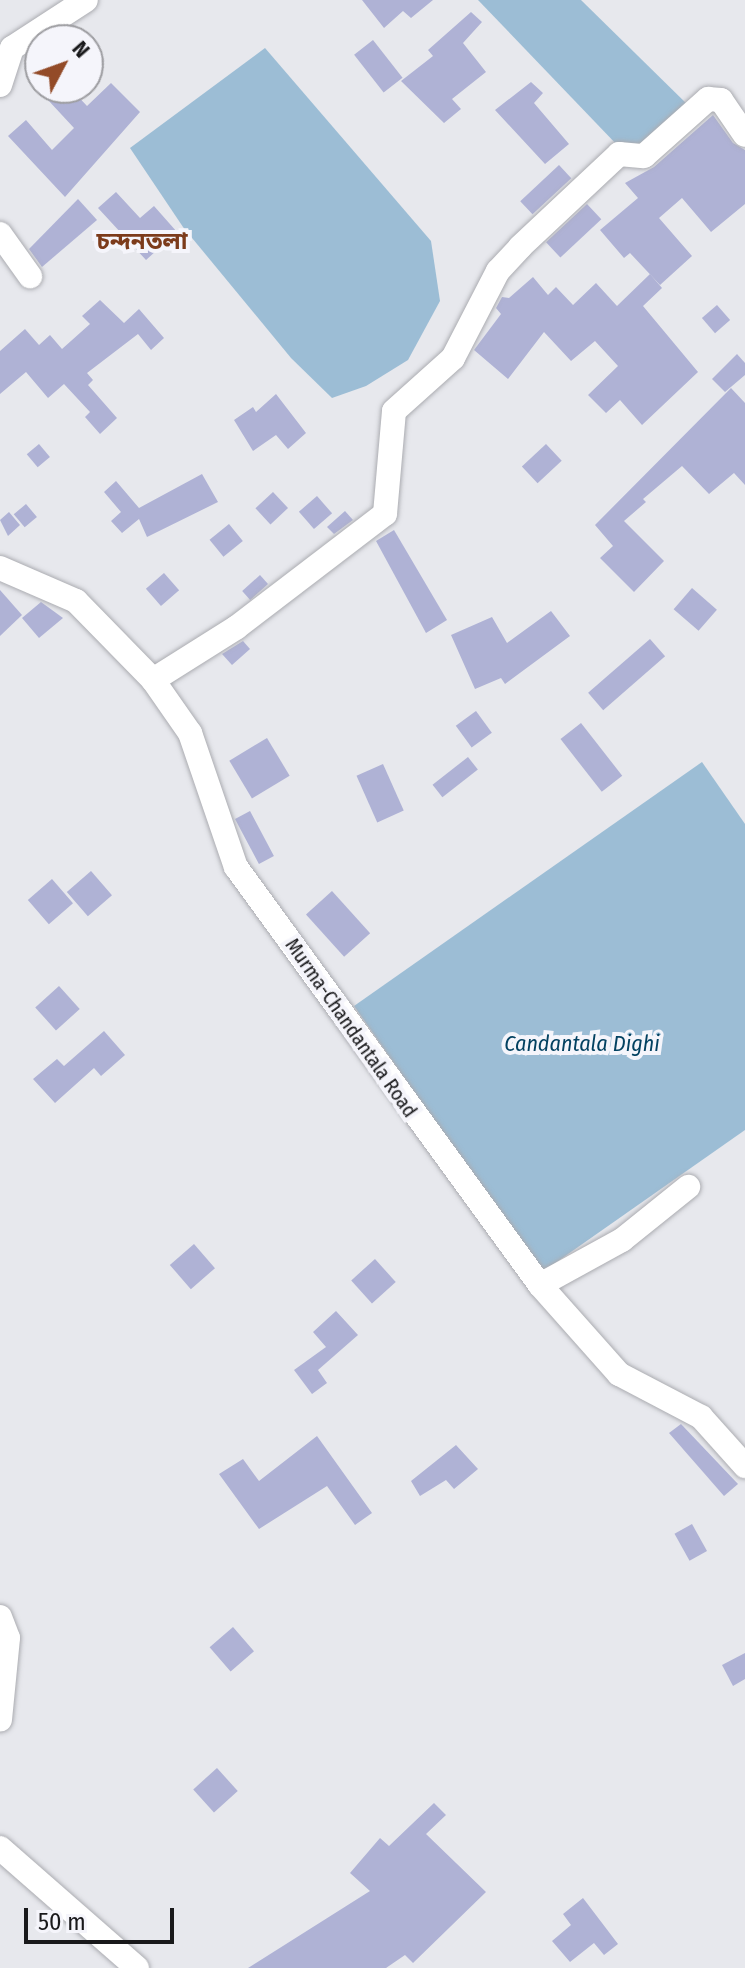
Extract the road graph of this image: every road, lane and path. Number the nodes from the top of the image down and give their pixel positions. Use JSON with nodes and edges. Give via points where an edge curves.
{"nodes":[{"id":1,"x":86,"y":0,"type":"edge"},
{"id":2,"x":0,"y":85,"type":"edge"},
{"id":3,"x":745,"y":135,"type":"edge"},
{"id":4,"x":0,"y":234,"type":"edge"},
{"id":5,"x":30,"y":276,"type":"dead end"},
{"id":6,"x":0,"y":568,"type":"edge"},
{"id":7,"x":153,"y":680,"type":"junction"},
{"id":8,"x":688,"y":1187,"type":"dead end"},
{"id":9,"x":540,"y":1285,"type":"junction"},
{"id":10,"x":745,"y":1466,"type":"edge"},
{"id":11,"x":0,"y":1617,"type":"edge"},
{"id":12,"x":0,"y":1720,"type":"edge"},
{"id":13,"x":0,"y":1848,"type":"edge"},
{"id":14,"x":137,"y":1968,"type":"edge"}],
"edges":[{"from":1,"to":2,"type":"street","via":[[12,48]]},
{"from":3,"to":7,"type":"street","via":[[721,100],[708,99],[644,156],[619,154],[498,271],[453,358],[394,411],[385,514],[237,627]]},
{"from":4,"to":5,"type":"street"},
{"from":6,"to":7,"type":"street","name":"Murma-Chandantala Road","via":[[76,601]]},
{"from":7,"to":9,"type":"street","name":"Murma-Chandantala Road","via":[[190,733],[236,867]]},
{"from":8,"to":9,"type":"street","via":[[622,1240]]},
{"from":9,"to":10,"type":"street","name":"Murma-Chandantala Road","via":[[619,1374],[701,1417]]},
{"from":11,"to":12,"type":"street","via":[[8,1638]]},
{"from":13,"to":14,"type":"street"}]}
